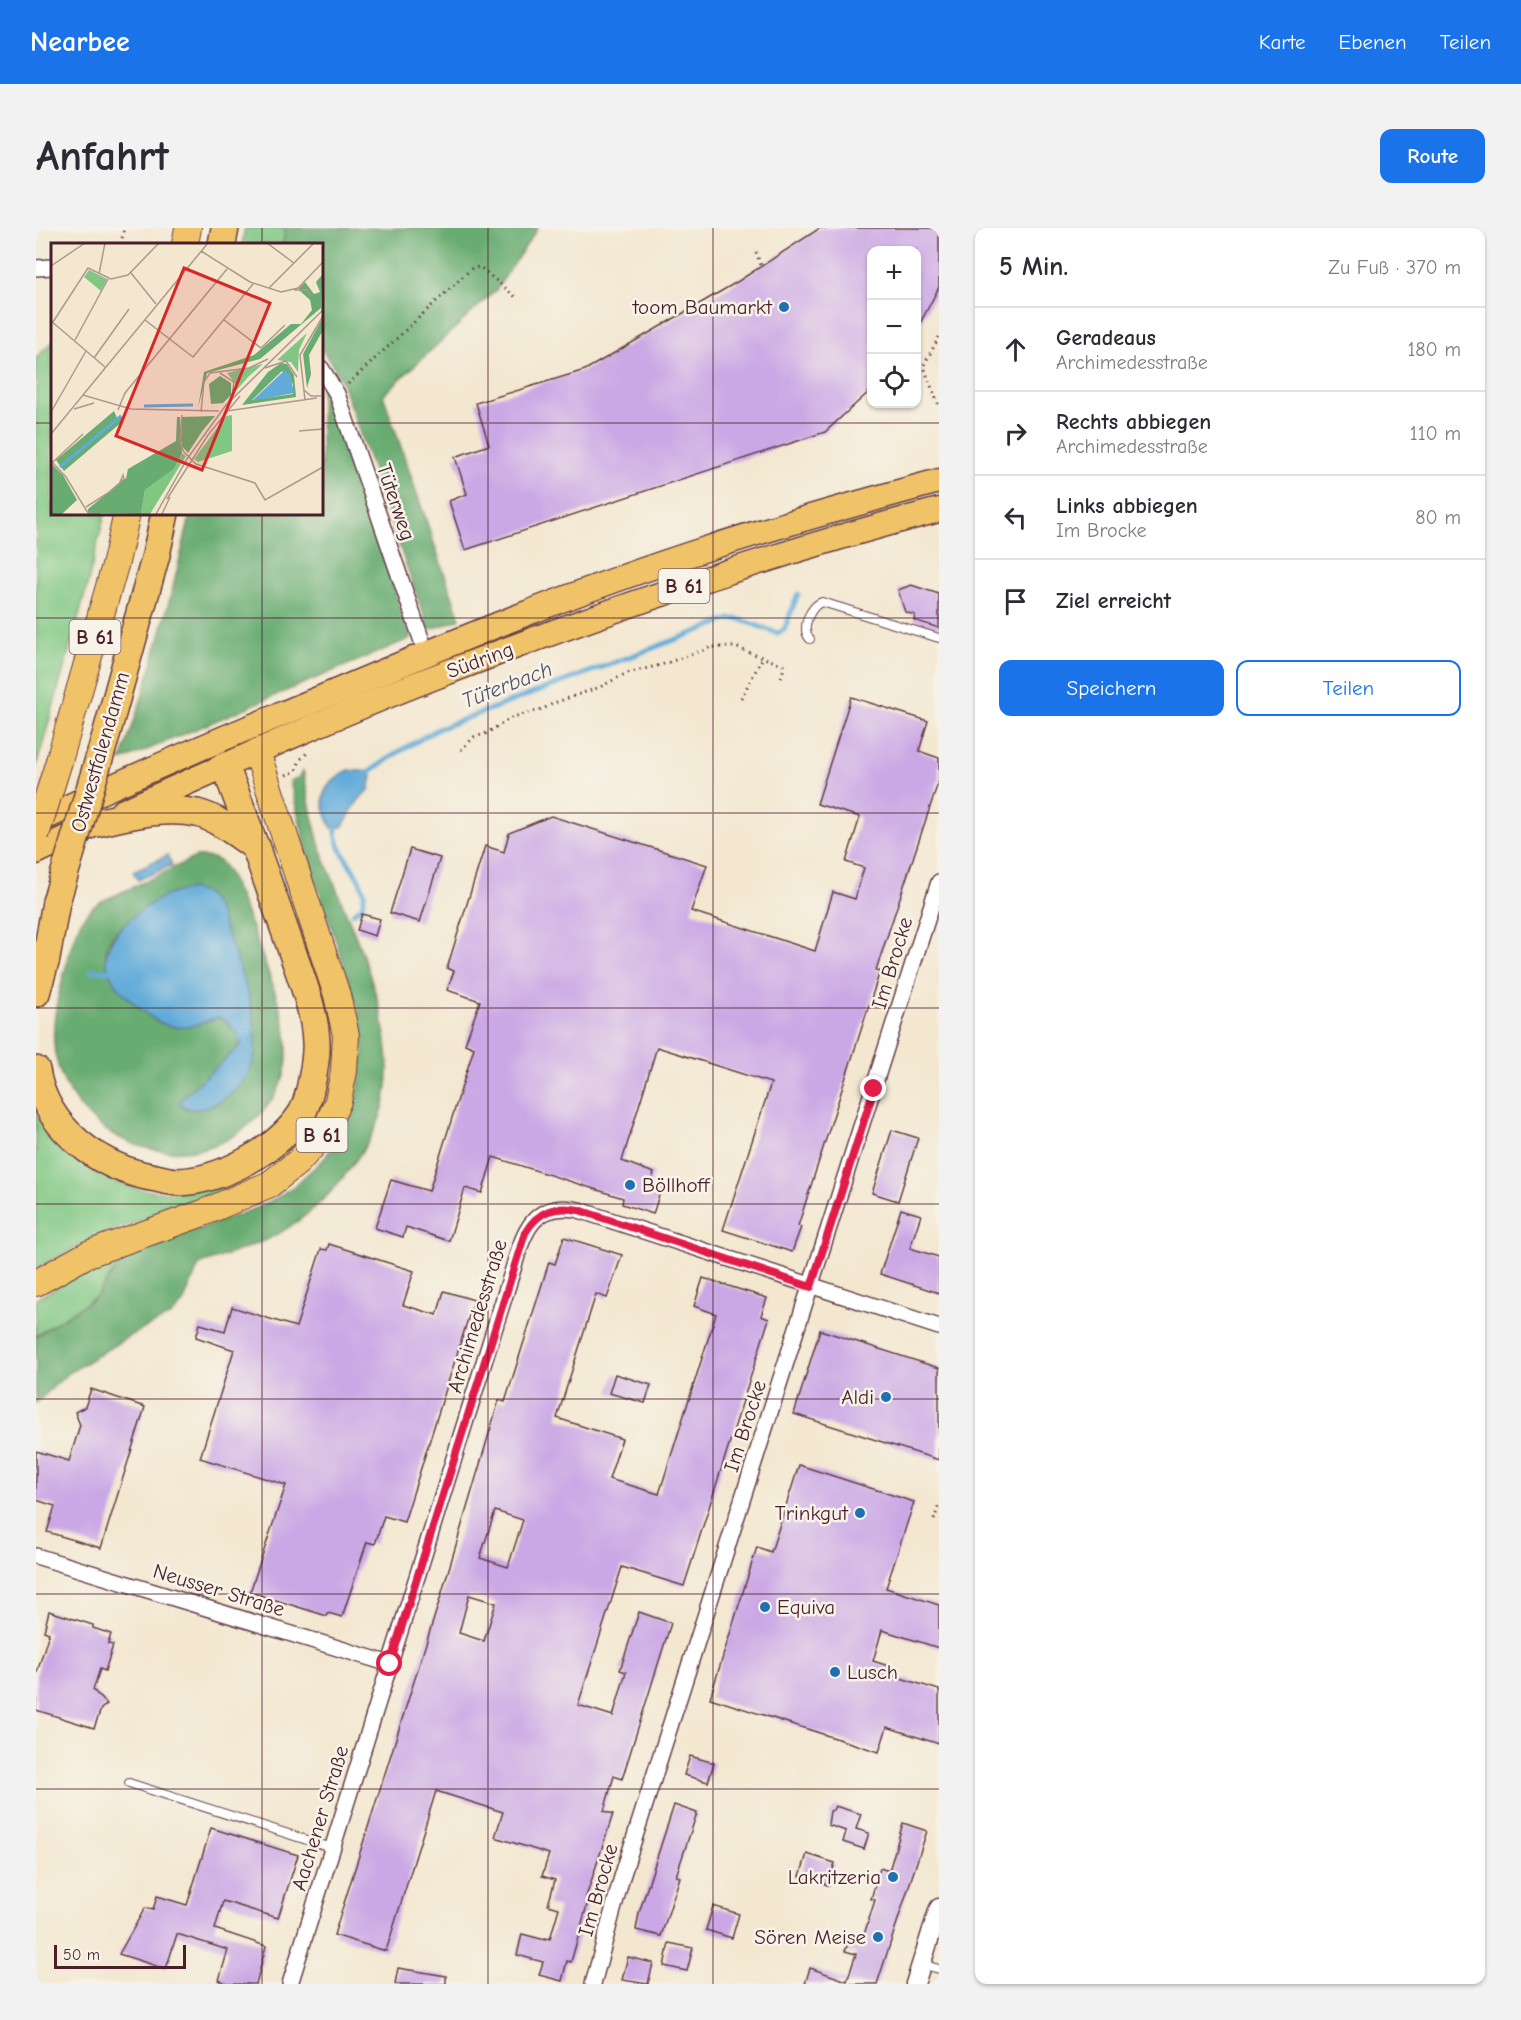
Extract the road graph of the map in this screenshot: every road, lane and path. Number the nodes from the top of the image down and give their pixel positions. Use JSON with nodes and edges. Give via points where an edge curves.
{"nodes":[{"id":1,"x":124,"y":228,"type":"edge"},
{"id":2,"x":188,"y":228,"type":"edge"},
{"id":3,"x":225,"y":228,"type":"edge"},
{"id":4,"x":121,"y":243,"type":"edge"},
{"id":5,"x":185,"y":243,"type":"edge"},
{"id":6,"x":222,"y":243,"type":"edge"},
{"id":7,"x":756,"y":252,"type":"dead end"},
{"id":8,"x":761,"y":266,"type":"dead end"},
{"id":9,"x":51,"y":267,"type":"edge"},
{"id":10,"x":36,"y":268,"type":"edge"},
{"id":11,"x":517,"y":298,"type":"dead end"},
{"id":12,"x":939,"y":337,"type":"edge"},
{"id":13,"x":322,"y":370,"type":"edge"},
{"id":14,"x":337,"y":394,"type":"junction"},
{"id":15,"x":939,"y":406,"type":"edge"},
{"id":16,"x":939,"y":481,"type":"edge"},
{"id":17,"x":939,"y":510,"type":"edge"},
{"id":18,"x":127,"y":514,"type":"edge"},
{"id":19,"x":165,"y":514,"type":"edge"},
{"id":20,"x":939,"y":638,"type":"edge"},
{"id":21,"x":810,"y":639,"type":"dead end"},
{"id":22,"x":426,"y":653,"type":"junction"},
{"id":23,"x":763,"y":657,"type":"junction"},
{"id":24,"x":781,"y":678,"type":"dead end"},
{"id":25,"x":741,"y":698,"type":"dead end"},
{"id":26,"x":230,"y":735,"type":"junction"},
{"id":27,"x":461,"y":750,"type":"dead end"},
{"id":28,"x":257,"y":752,"type":"junction"},
{"id":29,"x":225,"y":766,"type":"junction"},
{"id":30,"x":36,"y":822,"type":"edge"},
{"id":31,"x":96,"y":823,"type":"junction"},
{"id":32,"x":36,"y":835,"type":"edge"},
{"id":33,"x":257,"y":848,"type":"junction"},
{"id":34,"x":36,"y":852,"type":"edge"},
{"id":35,"x":939,"y":882,"type":"edge"},
{"id":36,"x":56,"y":902,"type":"junction"},
{"id":37,"x":36,"y":955,"type":"edge"},
{"id":38,"x":36,"y":993,"type":"edge"},
{"id":39,"x":36,"y":1070,"type":"edge"},
{"id":40,"x":36,"y":1283,"type":"edge"},
{"id":41,"x":811,"y":1287,"type":"junction"},
{"id":42,"x":939,"y":1327,"type":"edge"},
{"id":43,"x":939,"y":1505,"type":"edge"},
{"id":44,"x":934,"y":1520,"type":"dead end"},
{"id":45,"x":36,"y":1556,"type":"edge"},
{"id":46,"x":390,"y":1664,"type":"junction"},
{"id":47,"x":129,"y":1783,"type":"dead end"},
{"id":48,"x":332,"y":1848,"type":"junction"},
{"id":49,"x":939,"y":1908,"type":"edge"},
{"id":50,"x":930,"y":1967,"type":"edge"},
{"id":51,"x":290,"y":1984,"type":"edge"},
{"id":52,"x":593,"y":1984,"type":"edge"},
{"id":53,"x":915,"y":1984,"type":"edge"}],
"edges":[{"from":1,"to":4,"type":"path"},
{"from":2,"to":5,"type":"highway"},
{"from":3,"to":6,"type":"highway"},
{"from":7,"to":8,"type":"path"},
{"from":9,"to":10,"type":"street"},
{"from":11,"to":14,"type":"path","via":[[480,267],[472,268]]},
{"from":12,"to":15,"type":"path","via":[[924,365]]},
{"from":13,"to":14,"type":"street","name":"Tüterweg"},
{"from":14,"to":22,"type":"street","name":"Tüterweg"},
{"from":16,"to":22,"type":"main road","name":"Südring","number":"B 61","via":[[704,549]]},
{"from":17,"to":28,"type":"main road","name":"Südring","number":"B 61","via":[[650,597],[434,677]]},
{"from":18,"to":32,"type":"highway","name":"Ostwestfalendamm","number":"B 61","bridge":true},
{"from":19,"to":36,"type":"highway","name":"Ostwestfalendamm","number":"B 61","bridge":true,"via":[[105,739]]},
{"from":20,"to":21,"type":"lane","via":[[822,602],[810,613],[805,630]]},
{"from":22,"to":26,"type":"main road","name":"Südring","number":"B 61"},
{"from":23,"to":24,"type":"path","via":[[783,665]]},
{"from":23,"to":25,"type":"path"},
{"from":23,"to":27,"type":"path","via":[[735,646],[712,647],[637,669],[543,710],[513,717],[474,737]]},
{"from":26,"to":28,"type":"main road"},
{"from":26,"to":29,"type":"main road"},
{"from":26,"to":30,"type":"main road","name":"Südring","number":"B 61"},
{"from":28,"to":29,"type":"main road","name":"Südring"},
{"from":28,"to":40,"type":"highway","number":"B 61","via":[[337,996],[346,1035],[338,1101],[324,1133],[298,1162],[270,1184],[203,1213],[88,1254]]},
{"from":29,"to":31,"type":"main road","name":"Südring"},
{"from":29,"to":33,"type":"highway"},
{"from":31,"to":33,"type":"highway","via":[[154,812],[197,813]]},
{"from":31,"to":34,"type":"main road","name":"Südring"},
{"from":33,"to":39,"type":"highway","via":[[308,999],[316,1041],[313,1077],[302,1112],[275,1142],[239,1167],[198,1180],[177,1182],[138,1175],[106,1162],[75,1139],[51,1111]]},
{"from":35,"to":41,"type":"street","name":"Im Brocke"},
{"from":36,"to":37,"type":"highway","name":"Ostwestfalendamm","number":"B 61"},
{"from":36,"to":38,"type":"highway"},
{"from":41,"to":42,"type":"street","name":"Archimedesstraße"},
{"from":41,"to":46,"type":"street","name":"Archimedesstraße","via":[[579,1210],[553,1208],[535,1219],[525,1233]]},
{"from":41,"to":52,"type":"street","name":"Im Brocke","via":[[622,1877]]},
{"from":43,"to":44,"type":"path"},
{"from":45,"to":46,"type":"street","name":"Neusser Straße"},
{"from":46,"to":48,"type":"street","name":"Aachener Straße"},
{"from":47,"to":48,"type":"lane"},
{"from":48,"to":51,"type":"street","name":"Aachener Straße"},
{"from":49,"to":50,"type":"street"},
{"from":50,"to":53,"type":"street"}]}
